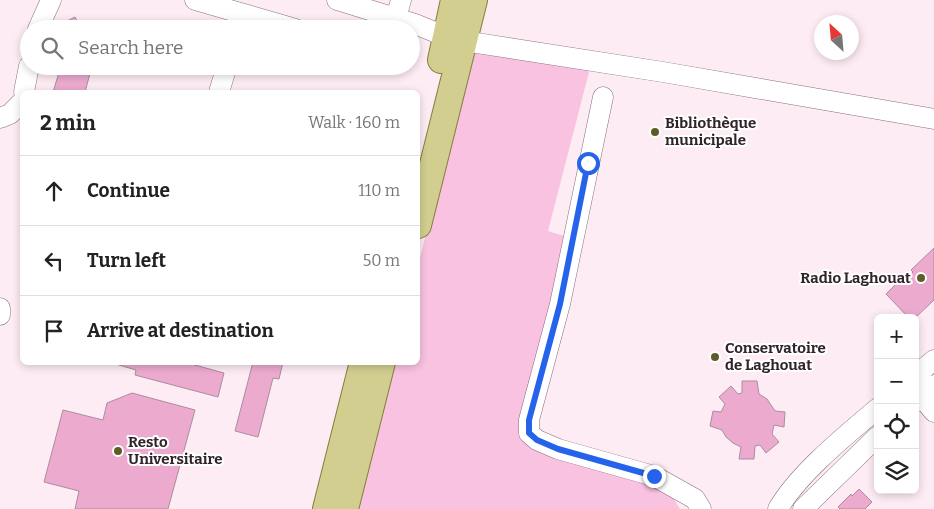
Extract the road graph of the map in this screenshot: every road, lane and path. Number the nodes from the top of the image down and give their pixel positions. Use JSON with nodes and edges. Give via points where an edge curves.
{"nodes":[{"id":1,"x":52,"y":0,"type":"edge"},
{"id":2,"x":194,"y":0,"type":"edge"},
{"id":3,"x":337,"y":0,"type":"edge"},
{"id":4,"x":454,"y":0,"type":"edge"},
{"id":5,"x":474,"y":0,"type":"edge"},
{"id":6,"x":399,"y":9,"type":"edge"},
{"id":7,"x":42,"y":20,"type":"edge"},
{"id":8,"x":238,"y":20,"type":"edge"},
{"id":9,"x":420,"y":20,"type":"edge"},
{"id":10,"x":420,"y":20,"type":"edge"},
{"id":11,"x":456,"y":39,"type":"junction"},
{"id":12,"x":27,"y":75,"type":"edge"},
{"id":13,"x":224,"y":75,"type":"edge"},
{"id":14,"x":24,"y":90,"type":"edge"},
{"id":15,"x":220,"y":90,"type":"edge"},
{"id":16,"x":603,"y":97,"type":"dead end"},
{"id":17,"x":20,"y":104,"type":"edge"},
{"id":18,"x":0,"y":118,"type":"edge"},
{"id":19,"x":934,"y":119,"type":"edge"},
{"id":20,"x":420,"y":146,"type":"edge"},
{"id":21,"x":420,"y":215,"type":"edge"},
{"id":22,"x":0,"y":308,"type":"edge"},
{"id":23,"x":0,"y":314,"type":"edge"},
{"id":24,"x":934,"y":360,"type":"edge"},
{"id":25,"x":362,"y":365,"type":"edge"},
{"id":26,"x":381,"y":365,"type":"edge"},
{"id":27,"x":919,"y":373,"type":"edge"},
{"id":28,"x":874,"y":412,"type":"edge"},
{"id":29,"x":874,"y":440,"type":"edge"},
{"id":30,"x":326,"y":509,"type":"edge"},
{"id":31,"x":345,"y":509,"type":"edge"},
{"id":32,"x":701,"y":509,"type":"edge"},
{"id":33,"x":778,"y":509,"type":"edge"},
{"id":34,"x":803,"y":509,"type":"edge"}],
"edges":[{"from":1,"to":7,"type":"street"},
{"from":2,"to":8,"type":"street"},
{"from":3,"to":6,"type":"street"},
{"from":4,"to":11,"type":"main road"},
{"from":5,"to":11,"type":"main road"},
{"from":6,"to":9,"type":"street"},
{"from":10,"to":11,"type":"street"},
{"from":11,"to":19,"type":"street"},
{"from":11,"to":20,"type":"main road"},
{"from":11,"to":21,"type":"main road"},
{"from":12,"to":14,"type":"street"},
{"from":13,"to":15,"type":"street"},
{"from":16,"to":32,"type":"street","via":[[560,304],[529,420],[529,433],[558,449],[654,476],[695,499]]},
{"from":17,"to":18,"type":"street"},
{"from":22,"to":23,"type":"street"},
{"from":24,"to":27,"type":"street"},
{"from":25,"to":30,"type":"main road"},
{"from":26,"to":31,"type":"main road"},
{"from":28,"to":33,"type":"street","via":[[803,476]]},
{"from":29,"to":34,"type":"street"}]}
